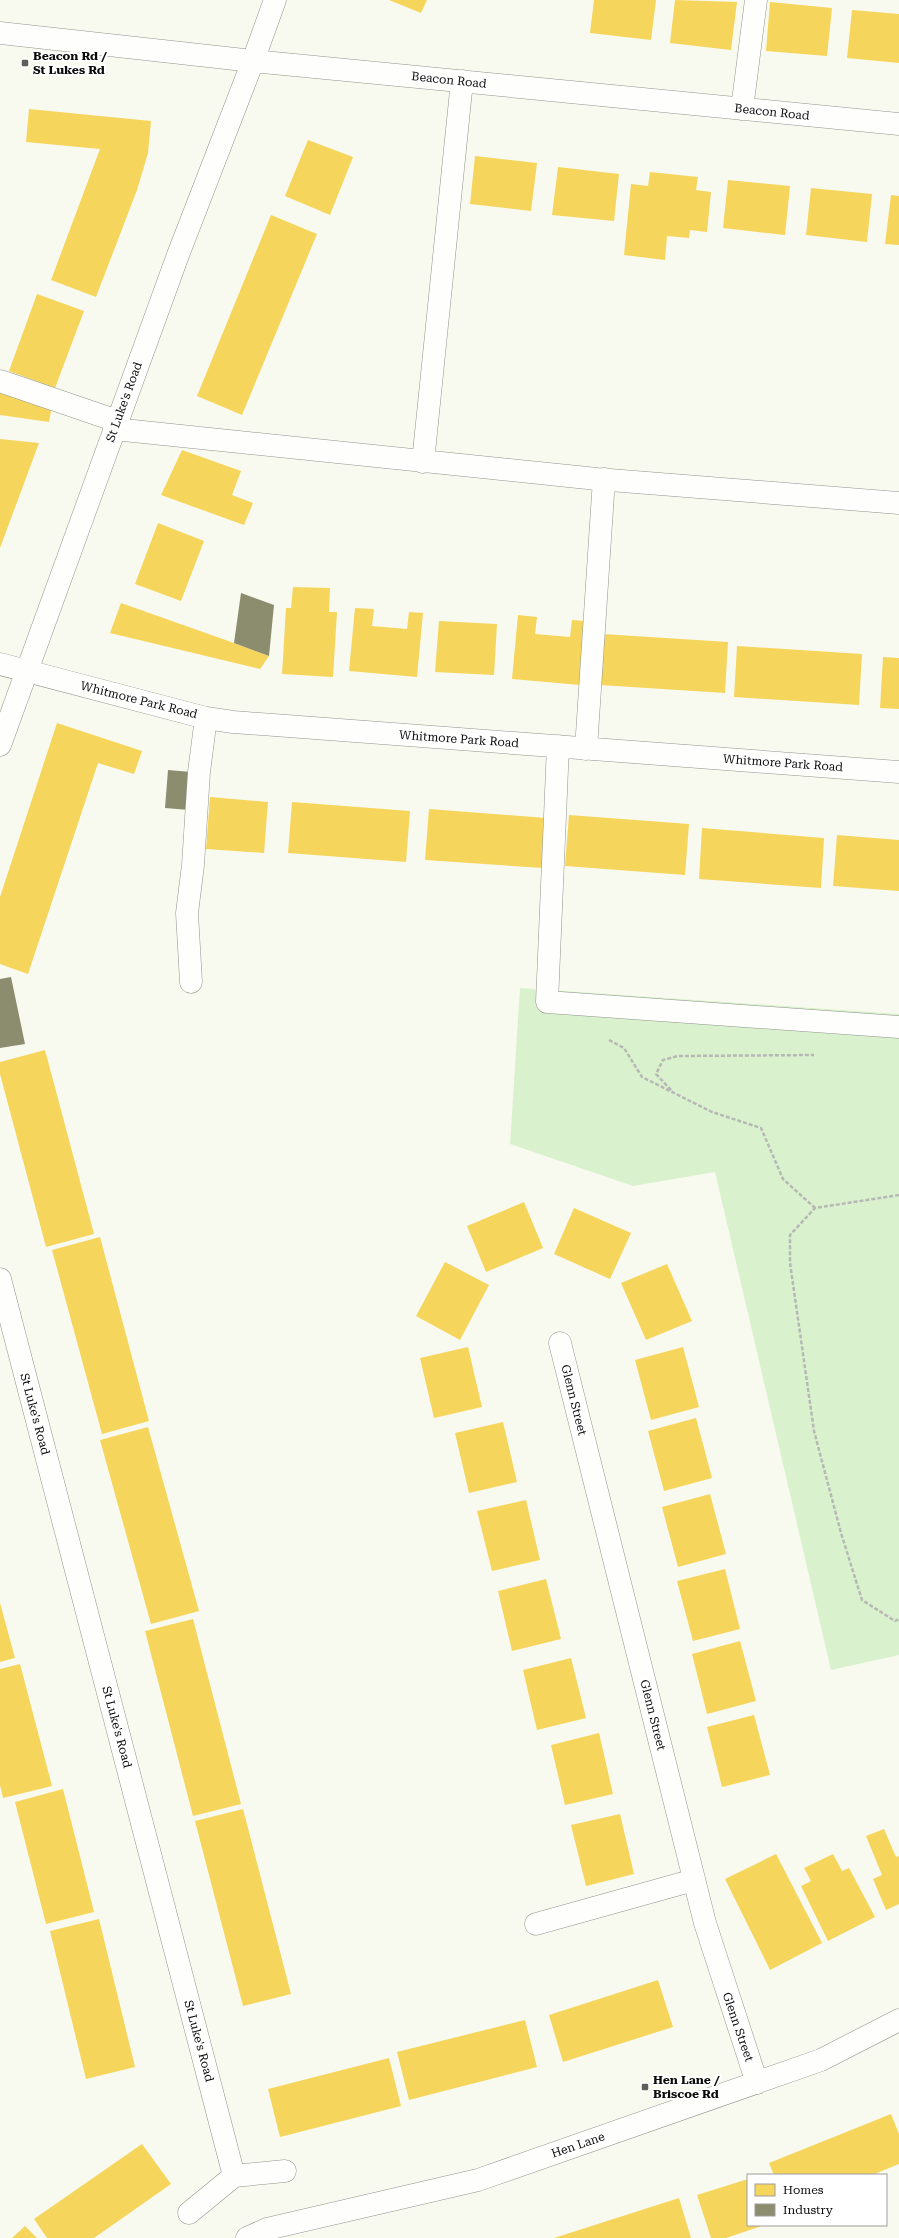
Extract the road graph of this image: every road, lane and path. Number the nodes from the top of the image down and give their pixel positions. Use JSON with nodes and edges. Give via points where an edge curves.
{"nodes":[{"id":1,"x":275,"y":0,"type":"edge"},
{"id":2,"x":756,"y":0,"type":"edge"},
{"id":3,"x":0,"y":33,"type":"edge"},
{"id":4,"x":253,"y":61,"type":"junction"},
{"id":5,"x":462,"y":81,"type":"junction"},
{"id":6,"x":742,"y":109,"type":"junction"},
{"id":7,"x":899,"y":124,"type":"edge"},
{"id":8,"x":0,"y":380,"type":"edge"},
{"id":9,"x":116,"y":425,"type":"junction"},
{"id":10,"x":423,"y":462,"type":"junction"},
{"id":11,"x":604,"y":479,"type":"junction"},
{"id":12,"x":899,"y":503,"type":"edge"},
{"id":13,"x":0,"y":664,"type":"edge"},
{"id":14,"x":25,"y":672,"type":"junction"},
{"id":15,"x":206,"y":718,"type":"junction"},
{"id":16,"x":0,"y":745,"type":"edge"},
{"id":17,"x":558,"y":746,"type":"junction"},
{"id":18,"x":586,"y":749,"type":"junction"},
{"id":19,"x":899,"y":772,"type":"edge"},
{"id":20,"x":191,"y":982,"type":"dead end"},
{"id":21,"x":899,"y":1027,"type":"edge"},
{"id":22,"x":606,"y":1038,"type":"dead end"},
{"id":23,"x":821,"y":1054,"type":"dead end"},
{"id":24,"x":673,"y":1092,"type":"junction"},
{"id":25,"x":899,"y":1195,"type":"edge"},
{"id":26,"x":815,"y":1208,"type":"junction"},
{"id":27,"x":0,"y":1278,"type":"edge"},
{"id":28,"x":560,"y":1343,"type":"dead end"},
{"id":29,"x":899,"y":1619,"type":"edge"},
{"id":30,"x":694,"y":1880,"type":"junction"},
{"id":31,"x":536,"y":1924,"type":"dead end"},
{"id":32,"x":899,"y":2020,"type":"edge"},
{"id":33,"x":757,"y":2083,"type":"junction"},
{"id":34,"x":285,"y":2171,"type":"dead end"},
{"id":35,"x":234,"y":2176,"type":"junction"},
{"id":36,"x":189,"y":2213,"type":"dead end"},
{"id":37,"x":247,"y":2238,"type":"edge"}],
"edges":[{"from":1,"to":4,"type":"street","name":"St Luke's Road"},
{"from":2,"to":6,"type":"street"},
{"from":3,"to":4,"type":"street","name":"Beacon Road"},
{"from":4,"to":5,"type":"street","name":"Beacon Road"},
{"from":4,"to":9,"type":"street","name":"St Luke's Road"},
{"from":5,"to":6,"type":"street","name":"Beacon Road"},
{"from":5,"to":10,"type":"street"},
{"from":6,"to":7,"type":"street","name":"Beacon Road"},
{"from":8,"to":9,"type":"street"},
{"from":9,"to":10,"type":"street"},
{"from":9,"to":14,"type":"street","name":"St Luke's Road"},
{"from":10,"to":11,"type":"street"},
{"from":11,"to":12,"type":"street"},
{"from":11,"to":18,"type":"street"},
{"from":13,"to":14,"type":"street","name":"Whitmore Park Road"},
{"from":14,"to":15,"type":"street","name":"Whitmore Park Road"},
{"from":14,"to":16,"type":"street","name":"St Luke's Road"},
{"from":15,"to":17,"type":"street","name":"Whitmore Park Road"},
{"from":15,"to":20,"type":"street","via":[[187,912]]},
{"from":17,"to":18,"type":"street","name":"Whitmore Park Road"},
{"from":17,"to":21,"type":"street","via":[[547,1002]]},
{"from":18,"to":19,"type":"street","name":"Whitmore Park Road"},
{"from":22,"to":24,"type":"path","via":[[624,1048],[642,1077]]},
{"from":23,"to":24,"type":"path","via":[[678,1056],[663,1060],[656,1074]]},
{"from":24,"to":26,"type":"path","via":[[712,1112],[761,1128],[783,1179]]},
{"from":25,"to":26,"type":"path"},
{"from":26,"to":29,"type":"path","via":[[790,1235],[790,1263],[814,1431],[840,1533],[862,1600],[896,1620]]},
{"from":27,"to":35,"type":"street","name":"St Luke's Road"},
{"from":28,"to":30,"type":"street","name":"Glenn Street"},
{"from":30,"to":31,"type":"street"},
{"from":30,"to":33,"type":"street","name":"Glenn Street","via":[[714,1955]]},
{"from":32,"to":33,"type":"street","name":"Hen Lane","via":[[821,2060]]},
{"from":33,"to":37,"type":"street","name":"Hen Lane","via":[[478,2180],[267,2228]]},
{"from":34,"to":35,"type":"street"},
{"from":35,"to":36,"type":"street"}]}
